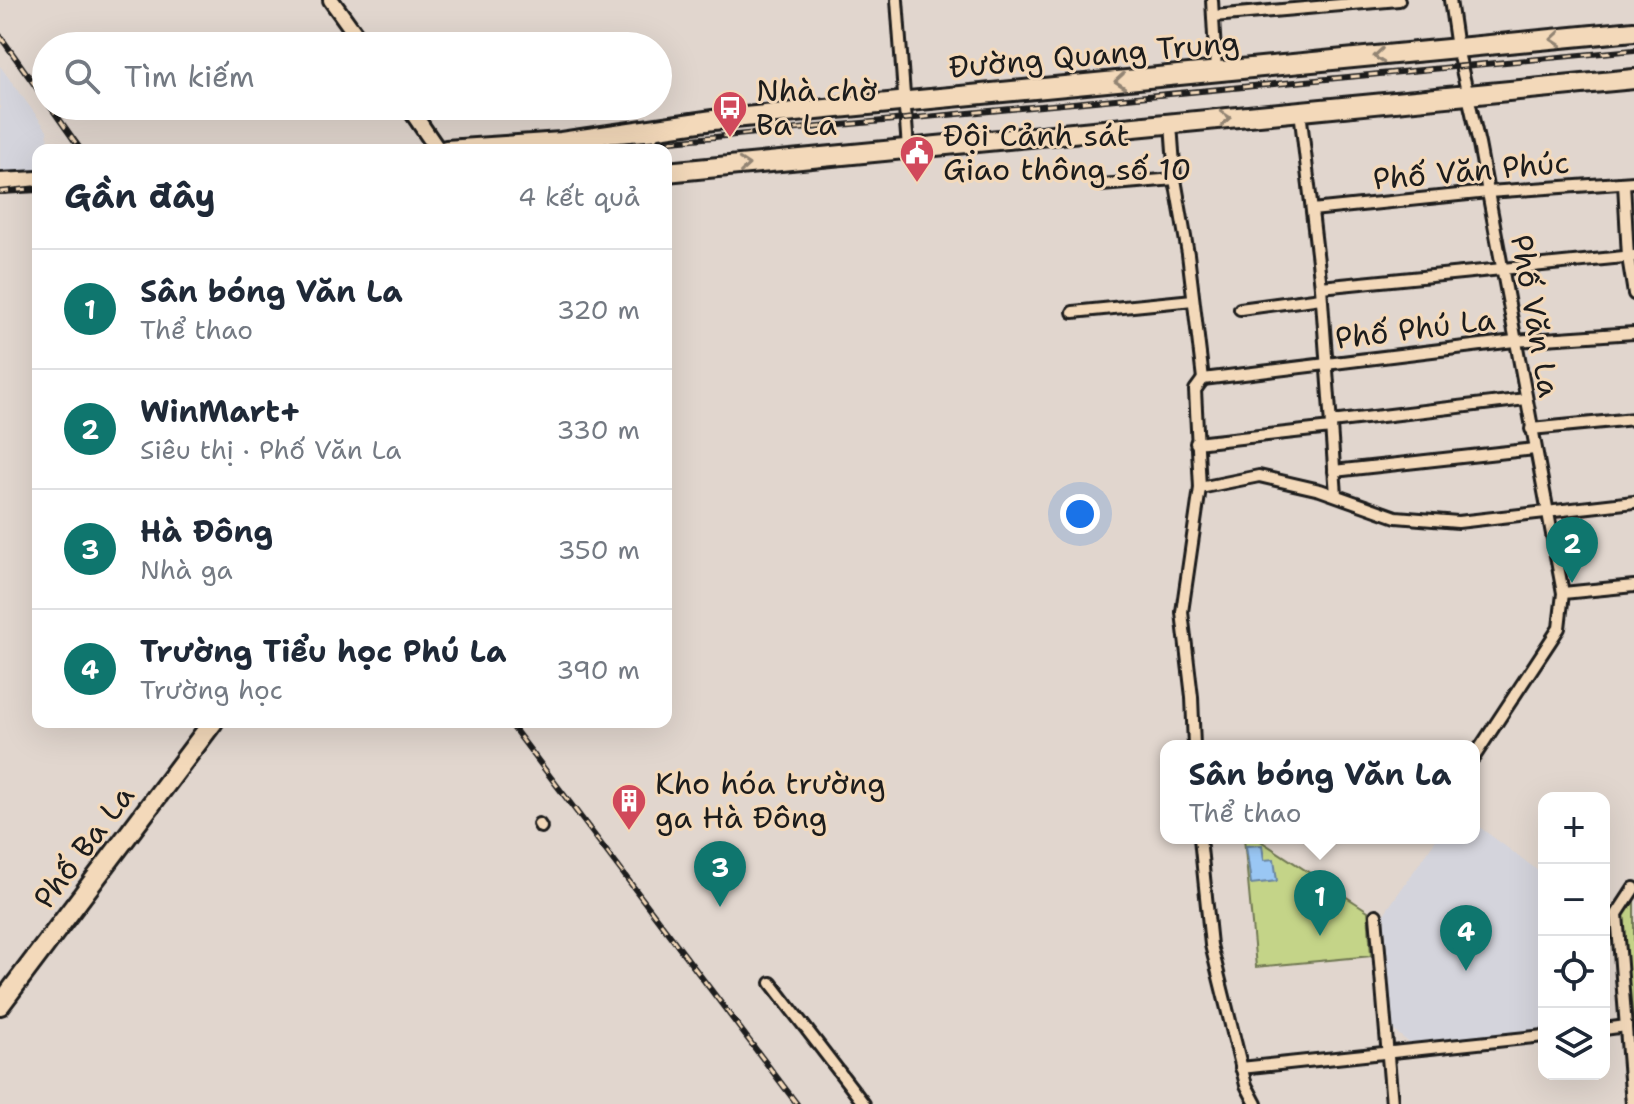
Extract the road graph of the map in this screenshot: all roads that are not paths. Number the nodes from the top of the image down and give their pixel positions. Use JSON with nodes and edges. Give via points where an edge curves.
{"nodes":[{"id":1,"x":331,"y":0,"type":"edge"},
{"id":2,"x":897,"y":0,"type":"edge"},
{"id":3,"x":1212,"y":0,"type":"edge"},
{"id":4,"x":1399,"y":0,"type":"edge"},
{"id":5,"x":1450,"y":0,"type":"edge"},
{"id":6,"x":1213,"y":16,"type":"junction"},
{"id":7,"x":1634,"y":31,"type":"edge"},
{"id":8,"x":354,"y":32,"type":"edge"},
{"id":9,"x":1457,"y":48,"type":"junction"},
{"id":10,"x":1216,"y":71,"type":"junction"},
{"id":11,"x":1634,"y":79,"type":"edge"},
{"id":12,"x":1466,"y":95,"type":"junction"},
{"id":13,"x":903,"y":102,"type":"junction"},
{"id":14,"x":1300,"y":111,"type":"junction"},
{"id":15,"x":418,"y":120,"type":"edge"},
{"id":16,"x":1171,"y":124,"type":"junction"},
{"id":17,"x":652,"y":129,"type":"junction"},
{"id":18,"x":434,"y":144,"type":"edge"},
{"id":19,"x":579,"y":144,"type":"edge"},
{"id":20,"x":642,"y":144,"type":"edge"},
{"id":21,"x":908,"y":149,"type":"junction"},
{"id":22,"x":672,"y":171,"type":"edge"},
{"id":23,"x":1175,"y":179,"type":"junction"},
{"id":24,"x":32,"y":181,"type":"edge"},
{"id":25,"x":0,"y":183,"type":"edge"},
{"id":26,"x":1629,"y":183,"type":"edge"},
{"id":27,"x":1101,"y":185,"type":"dead end"},
{"id":28,"x":1488,"y":192,"type":"junction"},
{"id":29,"x":1312,"y":210,"type":"junction"},
{"id":30,"x":1631,"y":256,"type":"edge"},
{"id":31,"x":1501,"y":267,"type":"junction"},
{"id":32,"x":1321,"y":292,"type":"junction"},
{"id":33,"x":1634,"y":294,"type":"edge"},
{"id":34,"x":1193,"y":300,"type":"junction"},
{"id":35,"x":1240,"y":309,"type":"dead end"},
{"id":36,"x":1073,"y":312,"type":"dead end"},
{"id":37,"x":1634,"y":333,"type":"edge"},
{"id":38,"x":1514,"y":341,"type":"junction"},
{"id":39,"x":1327,"y":364,"type":"junction"},
{"id":40,"x":1203,"y":379,"type":"junction"},
{"id":41,"x":1526,"y":399,"type":"junction"},
{"id":42,"x":1634,"y":419,"type":"edge"},
{"id":43,"x":1331,"y":425,"type":"junction"},
{"id":44,"x":1531,"y":429,"type":"junction"},
{"id":45,"x":1196,"y":443,"type":"junction"},
{"id":46,"x":1535,"y":449,"type":"junction"},
{"id":47,"x":1334,"y":471,"type":"junction"},
{"id":48,"x":1200,"y":488,"type":"junction"},
{"id":49,"x":1336,"y":495,"type":"junction"},
{"id":50,"x":1634,"y":502,"type":"edge"},
{"id":51,"x":1547,"y":510,"type":"junction"},
{"id":52,"x":1634,"y":586,"type":"edge"},
{"id":53,"x":1563,"y":593,"type":"junction"},
{"id":54,"x":208,"y":728,"type":"edge"},
{"id":55,"x":1194,"y":740,"type":"edge"},
{"id":56,"x":1480,"y":748,"type":"edge"},
{"id":57,"x":1201,"y":844,"type":"edge"},
{"id":58,"x":1634,"y":888,"type":"edge"},
{"id":59,"x":1376,"y":915,"type":"dead end"},
{"id":60,"x":771,"y":983,"type":"dead end"},
{"id":61,"x":0,"y":1005,"type":"edge"},
{"id":62,"x":1626,"y":1026,"type":"junction"},
{"id":63,"x":1610,"y":1028,"type":"edge"},
{"id":64,"x":1538,"y":1037,"type":"edge"},
{"id":65,"x":1387,"y":1054,"type":"junction"},
{"id":66,"x":1241,"y":1068,"type":"junction"},
{"id":67,"x":1254,"y":1103,"type":"edge"},
{"id":68,"x":864,"y":1104,"type":"edge"},
{"id":69,"x":1392,"y":1104,"type":"edge"},
{"id":70,"x":1632,"y":1104,"type":"edge"}],
"edges":[{"from":1,"to":8,"type":"street"},
{"from":2,"to":13,"type":"street"},
{"from":3,"to":6,"type":"street"},
{"from":4,"to":6,"type":"street"},
{"from":5,"to":9,"type":"street","name":"Phố Văn La"},
{"from":6,"to":10,"type":"street"},
{"from":7,"to":9,"type":"highway","name":"Đường Quang Trung","one_way":true},
{"from":9,"to":10,"type":"highway","name":"Đường Quang Trung","one_way":true},
{"from":9,"to":12,"type":"street","name":"Phố Văn La"},
{"from":10,"to":13,"type":"highway","name":"Đường Quang Trung","one_way":true},
{"from":11,"to":12,"type":"highway"},
{"from":12,"to":14,"type":"highway"},
{"from":12,"to":28,"type":"street","name":"Phố Văn La"},
{"from":13,"to":17,"type":"highway","name":"Đường Quang Trung"},
{"from":13,"to":21,"type":"street"},
{"from":16,"to":14,"type":"highway","one_way":true},
{"from":14,"to":29,"type":"street"},
{"from":15,"to":18,"type":"street"},
{"from":16,"to":21,"type":"highway"},
{"from":16,"to":23,"type":"street"},
{"from":17,"to":19,"type":"highway","name":"Đường Quang Trung"},
{"from":17,"to":20,"type":"highway"},
{"from":22,"to":21,"type":"highway","one_way":true},
{"from":23,"to":27,"type":"street"},
{"from":23,"to":34,"type":"street"},
{"from":24,"to":25,"type":"highway"},
{"from":26,"to":28,"type":"street","name":"Phố Văn Phúc"},
{"from":26,"to":30,"type":"street"},
{"from":28,"to":29,"type":"street","name":"Phố Văn Phúc"},
{"from":28,"to":31,"type":"street","name":"Phố Văn La"},
{"from":29,"to":32,"type":"street"},
{"from":30,"to":31,"type":"street"},
{"from":30,"to":33,"type":"street"},
{"from":31,"to":32,"type":"street"},
{"from":31,"to":38,"type":"street","name":"Phố Văn La"},
{"from":32,"to":35,"type":"street"},
{"from":32,"to":39,"type":"street"},
{"from":34,"to":36,"type":"street"},
{"from":34,"to":40,"type":"street"},
{"from":37,"to":38,"type":"street","name":"Phố Phú La"},
{"from":38,"to":39,"type":"street","name":"Phố Phú La"},
{"from":38,"to":41,"type":"street","name":"Phố Văn La"},
{"from":39,"to":40,"type":"street","name":"Phố Phú La"},
{"from":39,"to":43,"type":"street"},
{"from":40,"to":45,"type":"street","via":[[1195,390]]},
{"from":41,"to":43,"type":"street"},
{"from":41,"to":44,"type":"street","name":"Phố Văn La"},
{"from":42,"to":44,"type":"street"},
{"from":43,"to":45,"type":"street"},
{"from":43,"to":47,"type":"street"},
{"from":44,"to":46,"type":"street","name":"Phố Văn La"},
{"from":45,"to":48,"type":"street"},
{"from":46,"to":47,"type":"street"},
{"from":46,"to":51,"type":"street","name":"Phố Văn La"},
{"from":47,"to":49,"type":"street"},
{"from":48,"to":49,"type":"street","via":[[1259,476]]},
{"from":48,"to":55,"type":"street","via":[[1182,612]]},
{"from":49,"to":51,"type":"street","via":[[1396,517],[1458,522]]},
{"from":50,"to":51,"type":"street"},
{"from":51,"to":53,"type":"street","name":"Phố Văn La"},
{"from":52,"to":53,"type":"street"},
{"from":53,"to":56,"type":"street","name":"Phố Văn La","via":[[1559,628]]},
{"from":54,"to":61,"type":"highway","name":"Phố Ba La"},
{"from":57,"to":66,"type":"street","via":[[1211,945]]},
{"from":58,"to":62,"type":"street","via":[[1617,914]]},
{"from":59,"to":65,"type":"street"},
{"from":60,"to":68,"type":"street"},
{"from":62,"to":63,"type":"street"},
{"from":62,"to":70,"type":"street"},
{"from":64,"to":65,"type":"street"},
{"from":65,"to":66,"type":"street"},
{"from":65,"to":69,"type":"street"},
{"from":66,"to":67,"type":"street"}]}
